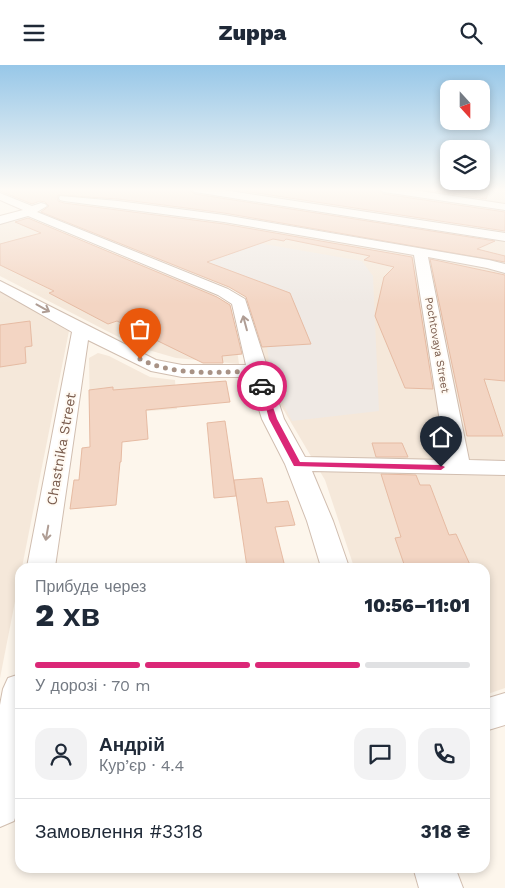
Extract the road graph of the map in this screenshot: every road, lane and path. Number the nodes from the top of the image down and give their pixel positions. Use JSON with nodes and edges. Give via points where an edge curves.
{"nodes":[{"id":1,"x":65,"y":227,"type":"edge"},
{"id":2,"x":289,"y":227,"type":"edge"},
{"id":3,"x":443,"y":227,"type":"edge"},
{"id":4,"x":505,"y":237,"type":"edge"},
{"id":5,"x":420,"y":251,"type":"junction"},
{"id":6,"x":505,"y":269,"type":"edge"},
{"id":7,"x":0,"y":285,"type":"edge"},
{"id":8,"x":81,"y":330,"type":"junction"},
{"id":9,"x":257,"y":371,"type":"junction"},
{"id":10,"x":297,"y":464,"type":"junction"},
{"id":11,"x":459,"y":467,"type":"junction"},
{"id":12,"x":505,"y":468,"type":"edge"},
{"id":13,"x":42,"y":563,"type":"edge"},
{"id":14,"x":334,"y":563,"type":"edge"},
{"id":15,"x":505,"y":709,"type":"edge"},
{"id":16,"x":490,"y":714,"type":"edge"},
{"id":17,"x":15,"y":718,"type":"edge"},
{"id":18,"x":0,"y":807,"type":"edge"},
{"id":19,"x":436,"y":873,"type":"edge"},
{"id":20,"x":441,"y":888,"type":"edge"}],
"edges":[{"from":9,"to":1,"type":"street","one_way":true,"via":[[239,303],[233,297]]},
{"from":2,"to":5,"type":"street"},
{"from":3,"to":4,"type":"street"},
{"from":5,"to":6,"type":"street"},
{"from":5,"to":11,"type":"street","name":"Pochtovaya Street"},
{"from":7,"to":8,"type":"street","one_way":true},
{"from":8,"to":9,"type":"street","via":[[151,365],[182,371]]},
{"from":8,"to":13,"type":"street","name":"Chastnika Street","one_way":true},
{"from":9,"to":10,"type":"street","via":[[273,419]]},
{"from":10,"to":11,"type":"street"},
{"from":10,"to":14,"type":"street"},
{"from":11,"to":12,"type":"street"},
{"from":15,"to":16,"type":"street"},
{"from":17,"to":18,"type":"street"},
{"from":19,"to":20,"type":"street"}]}
